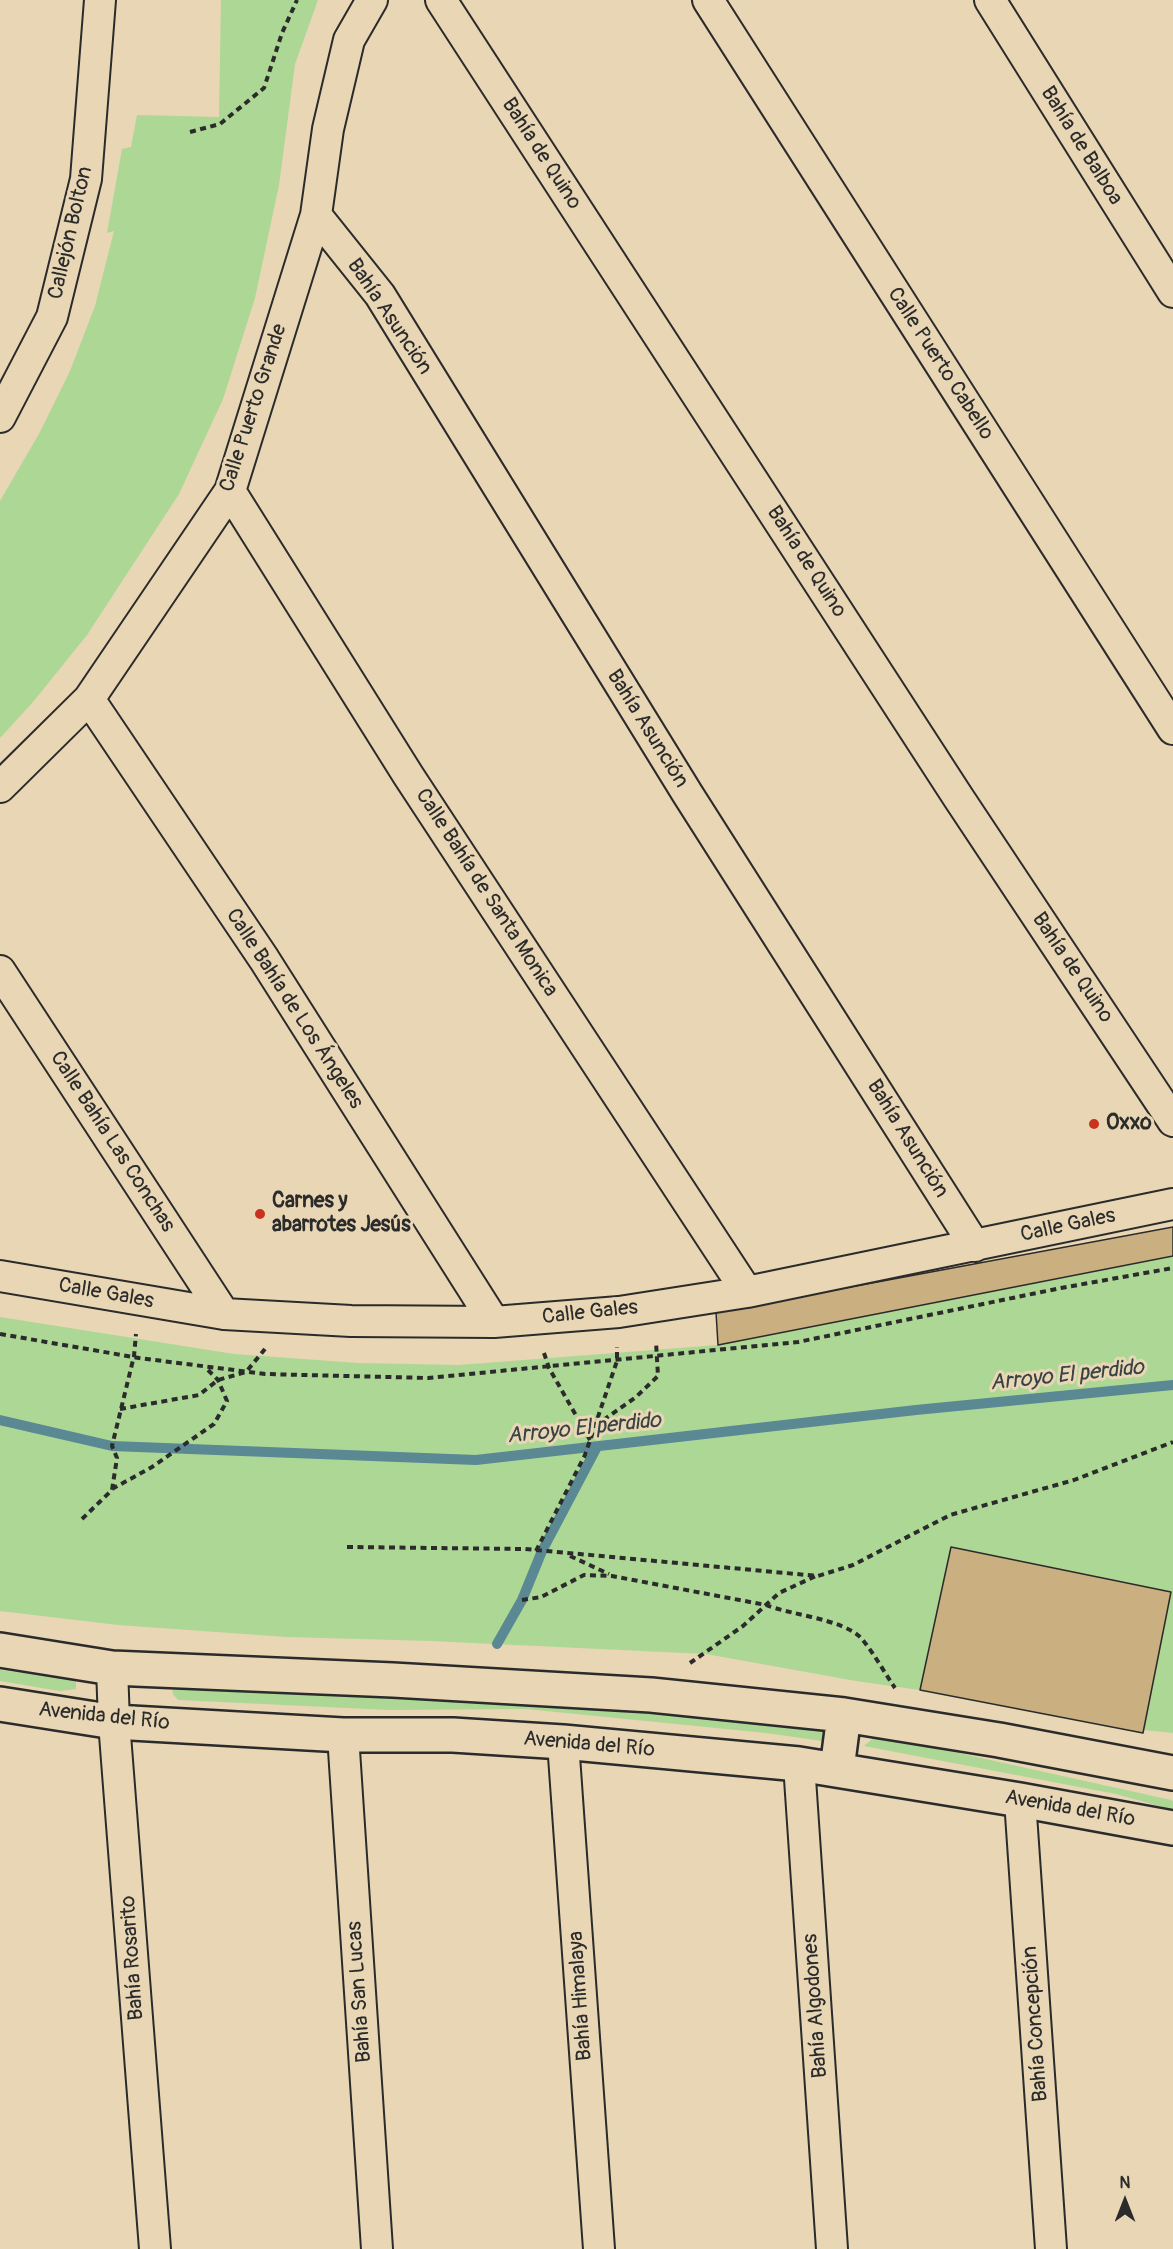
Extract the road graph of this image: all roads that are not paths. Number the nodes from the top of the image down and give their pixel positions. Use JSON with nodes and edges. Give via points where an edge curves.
{"nodes":[{"id":1,"x":100,"y":0,"type":"edge"},
{"id":2,"x":372,"y":0,"type":"edge"},
{"id":3,"x":441,"y":0,"type":"edge"},
{"id":4,"x":708,"y":0,"type":"edge"},
{"id":5,"x":990,"y":0,"type":"edge"},
{"id":6,"x":316,"y":214,"type":"junction"},
{"id":7,"x":1173,"y":292,"type":"edge"},
{"id":8,"x":0,"y":417,"type":"edge"},
{"id":9,"x":230,"y":491,"type":"junction"},
{"id":10,"x":90,"y":699,"type":"junction"},
{"id":11,"x":1173,"y":729,"type":"edge"},
{"id":12,"x":0,"y":787,"type":"edge"},
{"id":13,"x":0,"y":970,"type":"edge"},
{"id":14,"x":1173,"y":1121,"type":"edge"},
{"id":15,"x":1173,"y":1204,"type":"edge"},
{"id":16,"x":975,"y":1246,"type":"junction"},
{"id":17,"x":0,"y":1276,"type":"edge"},
{"id":18,"x":747,"y":1292,"type":"junction"},
{"id":19,"x":224,"y":1314,"type":"junction"},
{"id":20,"x":494,"y":1322,"type":"junction"},
{"id":21,"x":0,"y":1650,"type":"edge"},
{"id":22,"x":112,"y":1668,"type":"junction"},
{"id":23,"x":0,"y":1704,"type":"edge"},
{"id":24,"x":844,"y":1715,"type":"junction"},
{"id":25,"x":114,"y":1722,"type":"junction"},
{"id":26,"x":344,"y":1735,"type":"junction"},
{"id":27,"x":564,"y":1742,"type":"junction"},
{"id":28,"x":800,"y":1764,"type":"junction"},
{"id":29,"x":837,"y":1769,"type":"junction"},
{"id":30,"x":1173,"y":1773,"type":"edge"},
{"id":31,"x":1020,"y":1800,"type":"junction"},
{"id":32,"x":1173,"y":1828,"type":"edge"},
{"id":33,"x":155,"y":2249,"type":"edge"},
{"id":34,"x":377,"y":2249,"type":"edge"},
{"id":35,"x":599,"y":2249,"type":"edge"},
{"id":36,"x":832,"y":2249,"type":"edge"},
{"id":37,"x":1051,"y":2249,"type":"edge"}],
"edges":[{"from":1,"to":8,"type":"street","name":"Callejón Bolton","via":[[86,179],[52,317]]},
{"from":2,"to":6,"type":"street","name":"Calle Puerto Grande","via":[[349,40],[328,129]]},
{"from":3,"to":14,"type":"street","name":"Bahía de Quino"},
{"from":4,"to":11,"type":"street","name":"Calle Puerto Cabello"},
{"from":5,"to":7,"type":"street","name":"Bahía de Balboa"},
{"from":6,"to":9,"type":"street","name":"Calle Puerto Grande"},
{"from":6,"to":16,"type":"street","name":"Bahía Asunción","via":[[380,296],[687,793]]},
{"from":9,"to":10,"type":"street","name":"Calle Puerto Grande"},
{"from":9,"to":18,"type":"street","name":"Calle Bahía de Santa Monica","via":[[408,775]]},
{"from":10,"to":12,"type":"street","name":"Calle Puerto Grande"},
{"from":10,"to":20,"type":"street","name":"Calle Bahía de Los Ángeles","via":[[264,959]]},
{"from":13,"to":19,"type":"street","name":"Calle Bahía Las Conchas"},
{"from":15,"to":16,"type":"street","name":"Calle Gales"},
{"from":16,"to":18,"type":"street","name":"Calle Gales"},
{"from":17,"to":19,"type":"street","name":"Calle Gales"},
{"from":18,"to":20,"type":"street","name":"Calle Gales","via":[[619,1312]]},
{"from":19,"to":20,"type":"street","name":"Calle Gales","via":[[351,1321]]},
{"from":21,"to":22,"type":"street"},
{"from":22,"to":24,"type":"street","via":[[651,1695]]},
{"from":22,"to":25,"type":"street","name":"Bahía Rosarito"},
{"from":23,"to":25,"type":"street","name":"Avenida del Río"},
{"from":24,"to":29,"type":"street"},
{"from":24,"to":30,"type":"street"},
{"from":25,"to":26,"type":"street","name":"Avenida del Río"},
{"from":25,"to":33,"type":"street","name":"Bahía Rosarito"},
{"from":26,"to":27,"type":"street","name":"Avenida del Río","via":[[453,1735]]},
{"from":26,"to":34,"type":"street","name":"Bahía San Lucas"},
{"from":27,"to":28,"type":"street","name":"Avenida del Río"},
{"from":27,"to":35,"type":"street","name":"Bahía Himalaya"},
{"from":28,"to":29,"type":"street","name":"Avenida del Río"},
{"from":28,"to":36,"type":"street","name":"Bahía Algodones"},
{"from":29,"to":31,"type":"street","name":"Avenida del Río"},
{"from":31,"to":32,"type":"street","name":"Avenida del Río"},
{"from":31,"to":37,"type":"street","name":"Bahía Concepción"}]}
